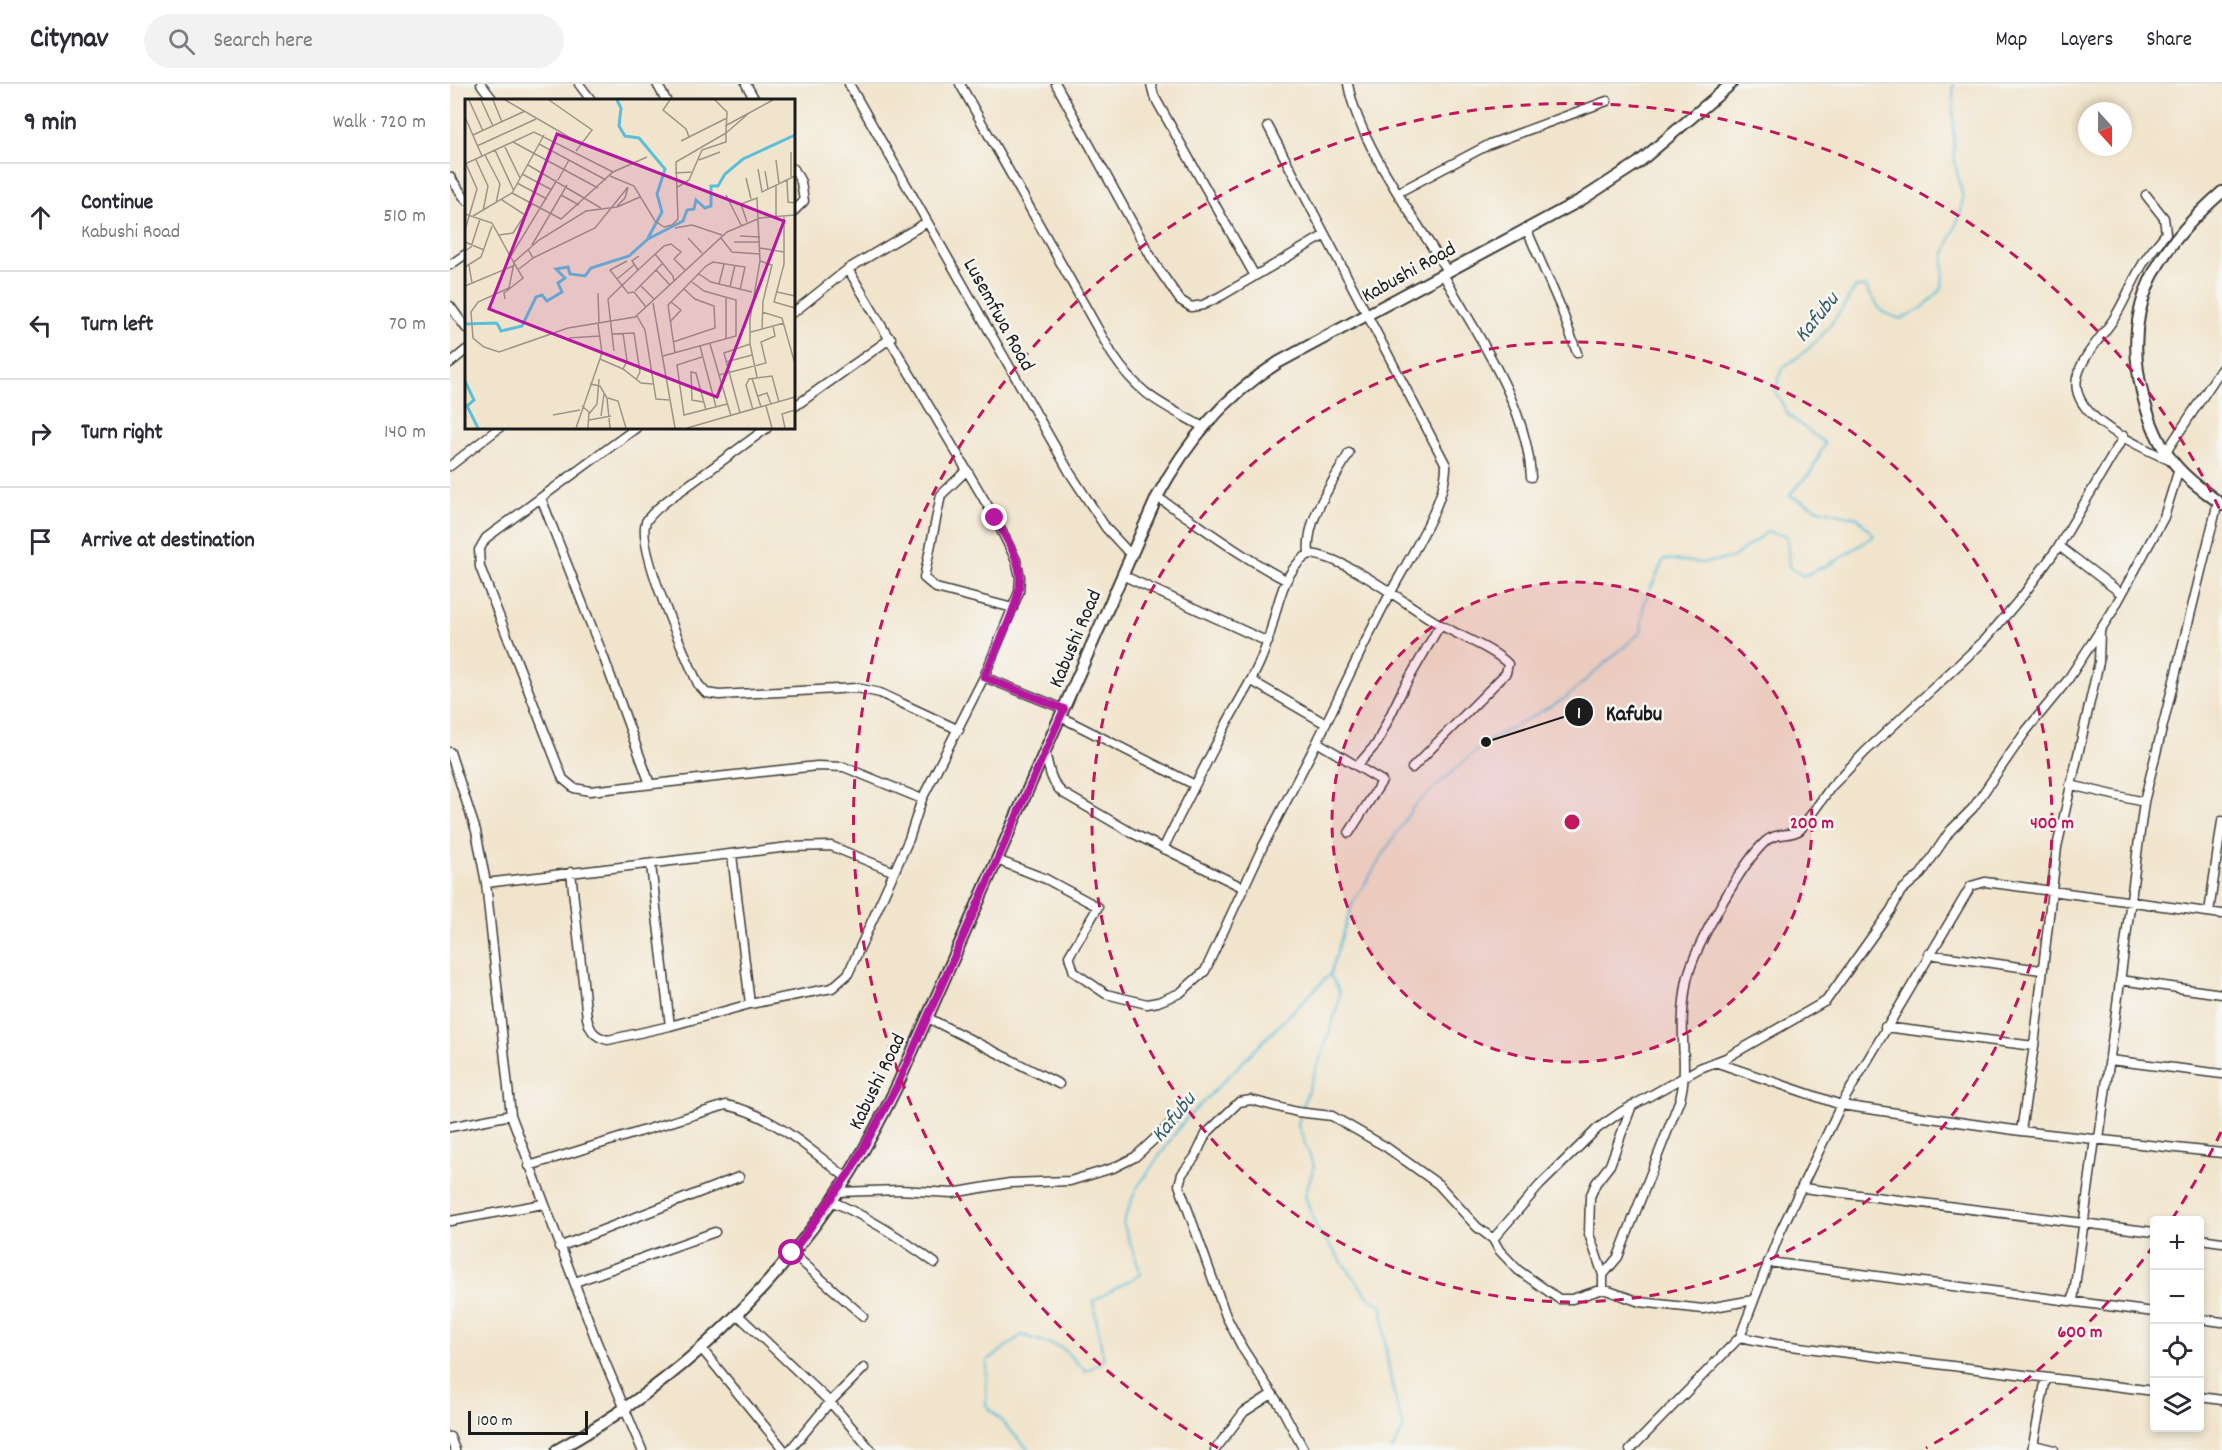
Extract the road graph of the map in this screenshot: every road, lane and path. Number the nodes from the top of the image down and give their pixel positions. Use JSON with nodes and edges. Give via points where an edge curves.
{"nodes":[{"id":1,"x":481,"y":84,"type":"edge"},
{"id":2,"x":579,"y":84,"type":"edge"},
{"id":3,"x":657,"y":84,"type":"edge"},
{"id":4,"x":746,"y":84,"type":"edge"},
{"id":5,"x":849,"y":84,"type":"edge"},
{"id":6,"x":960,"y":84,"type":"edge"},
{"id":7,"x":1056,"y":84,"type":"edge"},
{"id":8,"x":1151,"y":84,"type":"edge"},
{"id":9,"x":1348,"y":84,"type":"edge"},
{"id":10,"x":1731,"y":84,"type":"edge"},
{"id":11,"x":492,"y":99,"type":"edge"},
{"id":12,"x":590,"y":99,"type":"edge"},
{"id":13,"x":665,"y":99,"type":"edge"},
{"id":14,"x":754,"y":99,"type":"edge"},
{"id":15,"x":1607,"y":101,"type":"dead end"},
{"id":16,"x":1268,"y":126,"type":"dead end"},
{"id":17,"x":795,"y":172,"type":"edge"},
{"id":18,"x":450,"y":177,"type":"edge"},
{"id":19,"x":1399,"y":192,"type":"junction"},
{"id":20,"x":2222,"y":192,"type":"edge"},
{"id":21,"x":2146,"y":195,"type":"dead end"},
{"id":22,"x":465,"y":199,"type":"edge"},
{"id":23,"x":795,"y":210,"type":"edge"},
{"id":24,"x":927,"y":222,"type":"junction"},
{"id":25,"x":1526,"y":228,"type":"junction"},
{"id":26,"x":1326,"y":235,"type":"junction"},
{"id":27,"x":465,"y":255,"type":"edge"},
{"id":28,"x":450,"y":265,"type":"edge"},
{"id":29,"x":848,"y":269,"type":"junction"},
{"id":30,"x":1445,"y":273,"type":"junction"},
{"id":31,"x":1255,"y":276,"type":"junction"},
{"id":32,"x":2130,"y":289,"type":"junction"},
{"id":33,"x":2143,"y":297,"type":"junction"},
{"id":34,"x":450,"y":306,"type":"edge"},
{"id":35,"x":795,"y":311,"type":"edge"},
{"id":36,"x":1368,"y":315,"type":"junction"},
{"id":37,"x":465,"y":327,"type":"edge"},
{"id":38,"x":891,"y":338,"type":"junction"},
{"id":39,"x":465,"y":351,"type":"edge"},
{"id":40,"x":1577,"y":353,"type":"dead end"},
{"id":41,"x":450,"y":363,"type":"edge"},
{"id":42,"x":2222,"y":368,"type":"edge"},
{"id":43,"x":795,"y":407,"type":"edge"},
{"id":44,"x":1203,"y":427,"type":"junction"},
{"id":45,"x":498,"y":429,"type":"edge"},
{"id":46,"x":635,"y":429,"type":"edge"},
{"id":47,"x":766,"y":429,"type":"edge"},
{"id":48,"x":2124,"y":436,"type":"junction"},
{"id":49,"x":1348,"y":453,"type":"dead end"},
{"id":50,"x":2172,"y":461,"type":"junction"},
{"id":51,"x":450,"y":466,"type":"edge"},
{"id":52,"x":968,"y":470,"type":"junction"},
{"id":53,"x":1531,"y":477,"type":"dead end"},
{"id":54,"x":1157,"y":497,"type":"junction"},
{"id":55,"x":541,"y":498,"type":"junction"},
{"id":56,"x":2220,"y":504,"type":"edge"},
{"id":57,"x":2059,"y":546,"type":"junction"},
{"id":58,"x":1130,"y":554,"type":"junction"},
{"id":59,"x":1309,"y":554,"type":"junction"},
{"id":60,"x":1122,"y":575,"type":"junction"},
{"id":61,"x":1286,"y":580,"type":"junction"},
{"id":62,"x":1390,"y":593,"type":"junction"},
{"id":63,"x":2122,"y":594,"type":"junction"},
{"id":64,"x":1013,"y":608,"type":"junction"},
{"id":65,"x":1440,"y":625,"type":"junction"},
{"id":66,"x":2100,"y":632,"type":"junction"},
{"id":67,"x":1268,"y":642,"type":"junction"},
{"id":68,"x":984,"y":677,"type":"junction"},
{"id":69,"x":1252,"y":681,"type":"junction"},
{"id":70,"x":1062,"y":713,"type":"junction"},
{"id":71,"x":1326,"y":724,"type":"junction"},
{"id":72,"x":959,"y":730,"type":"junction"},
{"id":73,"x":1317,"y":742,"type":"junction"},
{"id":74,"x":450,"y":752,"type":"edge"},
{"id":75,"x":1046,"y":752,"type":"junction"},
{"id":76,"x":1358,"y":765,"type":"junction"},
{"id":77,"x":1412,"y":768,"type":"dead end"},
{"id":78,"x":650,"y":784,"type":"junction"},
{"id":79,"x":1195,"y":785,"type":"junction"},
{"id":80,"x":2070,"y":785,"type":"junction"},
{"id":81,"x":922,"y":799,"type":"junction"},
{"id":82,"x":2144,"y":802,"type":"junction"},
{"id":83,"x":2222,"y":820,"type":"edge"},
{"id":84,"x":1349,"y":833,"type":"dead end"},
{"id":85,"x":1163,"y":849,"type":"junction"},
{"id":86,"x":732,"y":855,"type":"junction"},
{"id":87,"x":997,"y":860,"type":"junction"},
{"id":88,"x":651,"y":865,"type":"junction"},
{"id":89,"x":892,"y":871,"type":"junction"},
{"id":90,"x":571,"y":872,"type":"junction"},
{"id":91,"x":486,"y":883,"type":"junction"},
{"id":92,"x":1244,"y":888,"type":"junction"},
{"id":93,"x":2051,"y":891,"type":"junction"},
{"id":94,"x":2129,"y":903,"type":"junction"},
{"id":95,"x":2209,"y":912,"type":"junction"},
{"id":96,"x":2222,"y":914,"type":"edge"},
{"id":97,"x":1928,"y":954,"type":"junction"},
{"id":98,"x":2041,"y":970,"type":"junction"},
{"id":99,"x":2120,"y":980,"type":"junction"},
{"id":100,"x":2222,"y":994,"type":"edge"},
{"id":101,"x":750,"y":1004,"type":"junction"},
{"id":102,"x":927,"y":1017,"type":"junction"},
{"id":103,"x":670,"y":1026,"type":"junction"},
{"id":104,"x":1885,"y":1027,"type":"junction"},
{"id":105,"x":2034,"y":1046,"type":"junction"},
{"id":106,"x":2110,"y":1060,"type":"junction"},
{"id":107,"x":1715,"y":1062,"type":"junction"},
{"id":108,"x":2222,"y":1074,"type":"edge"},
{"id":109,"x":1683,"y":1077,"type":"junction"},
{"id":110,"x":1059,"y":1084,"type":"dead end"},
{"id":111,"x":1632,"y":1105,"type":"junction"},
{"id":112,"x":1841,"y":1105,"type":"junction"},
{"id":113,"x":511,"y":1115,"type":"junction"},
{"id":114,"x":1175,"y":1120,"type":"dead end"},
{"id":115,"x":450,"y":1127,"type":"edge"},
{"id":116,"x":2021,"y":1131,"type":"junction"},
{"id":117,"x":2097,"y":1139,"type":"junction"},
{"id":118,"x":2222,"y":1153,"type":"edge"},
{"id":119,"x":529,"y":1166,"type":"junction"},
{"id":120,"x":738,"y":1177,"type":"dead end"},
{"id":121,"x":847,"y":1178,"type":"junction"},
{"id":122,"x":1803,"y":1188,"type":"junction"},
{"id":123,"x":834,"y":1196,"type":"junction"},
{"id":124,"x":543,"y":1204,"type":"junction"},
{"id":125,"x":450,"y":1221,"type":"edge"},
{"id":126,"x":2084,"y":1223,"type":"junction"},
{"id":127,"x":2150,"y":1231,"type":"edge"},
{"id":128,"x":715,"y":1232,"type":"dead end"},
{"id":129,"x":1493,"y":1239,"type":"junction"},
{"id":130,"x":2204,"y":1240,"type":"edge"},
{"id":131,"x":2222,"y":1242,"type":"edge"},
{"id":132,"x":560,"y":1247,"type":"junction"},
{"id":133,"x":792,"y":1253,"type":"junction"},
{"id":134,"x":1768,"y":1262,"type":"junction"},
{"id":135,"x":935,"y":1263,"type":"dead end"},
{"id":136,"x":1603,"y":1275,"type":"junction"},
{"id":137,"x":575,"y":1282,"type":"junction"},
{"id":138,"x":1603,"y":1289,"type":"junction"},
{"id":139,"x":1753,"y":1300,"type":"junction"},
{"id":140,"x":2073,"y":1301,"type":"junction"},
{"id":141,"x":2150,"y":1311,"type":"edge"},
{"id":142,"x":737,"y":1314,"type":"junction"},
{"id":143,"x":863,"y":1316,"type":"dead end"},
{"id":144,"x":2204,"y":1320,"type":"edge"},
{"id":145,"x":2222,"y":1322,"type":"edge"},
{"id":146,"x":1740,"y":1337,"type":"junction"},
{"id":147,"x":701,"y":1348,"type":"junction"},
{"id":148,"x":864,"y":1368,"type":"dead end"},
{"id":149,"x":2046,"y":1378,"type":"junction"},
{"id":150,"x":2150,"y":1391,"type":"edge"},
{"id":151,"x":1272,"y":1394,"type":"junction"},
{"id":152,"x":2204,"y":1398,"type":"edge"},
{"id":153,"x":2222,"y":1400,"type":"edge"},
{"id":154,"x":830,"y":1402,"type":"junction"},
{"id":155,"x":626,"y":1410,"type":"junction"},
{"id":156,"x":450,"y":1437,"type":"edge"},
{"id":157,"x":2033,"y":1448,"type":"edge"},
{"id":158,"x":455,"y":1450,"type":"edge"},
{"id":159,"x":557,"y":1450,"type":"edge"},
{"id":160,"x":642,"y":1450,"type":"edge"},
{"id":161,"x":789,"y":1450,"type":"edge"},
{"id":162,"x":871,"y":1450,"type":"edge"},
{"id":163,"x":1215,"y":1450,"type":"edge"},
{"id":164,"x":1304,"y":1450,"type":"edge"},
{"id":165,"x":1630,"y":1450,"type":"edge"},
{"id":166,"x":2054,"y":1450,"type":"edge"}],
"edges":[{"from":1,"to":11,"type":"street"},
{"from":2,"to":12,"type":"street"},
{"from":3,"to":13,"type":"street"},
{"from":4,"to":14,"type":"street"},
{"from":5,"to":24,"type":"street","name":"Lusemfwa Road"},
{"from":6,"to":44,"type":"street","via":[[1128,378],[1139,390]]},
{"from":7,"to":31,"type":"street","via":[[1155,264],[1180,300],[1191,307],[1203,305]]},
{"from":8,"to":31,"type":"street","via":[[1154,96]]},
{"from":9,"to":19,"type":"street","via":[[1368,141]]},
{"from":10,"to":25,"type":"main road","name":"Kabushi Road","via":[[1638,162],[1581,200]]},
{"from":15,"to":19,"type":"street","via":[[1490,144]]},
{"from":16,"to":26,"type":"street"},
{"from":17,"to":23,"type":"street","via":[[804,194],[804,201]]},
{"from":18,"to":22,"type":"street"},
{"from":19,"to":30,"type":"street"},
{"from":20,"to":33,"type":"main road","via":[[2166,251]]},
{"from":21,"to":32,"type":"street","via":[[2164,218],[2167,229]]},
{"from":24,"to":29,"type":"street"},
{"from":24,"to":58,"type":"street","name":"Lusemfwa Road","via":[[1070,473],[1107,528]]},
{"from":25,"to":30,"type":"main road","name":"Kabushi Road"},
{"from":25,"to":40,"type":"street"},
{"from":26,"to":31,"type":"street"},
{"from":26,"to":36,"type":"street"},
{"from":27,"to":28,"type":"street"},
{"from":29,"to":35,"type":"street"},
{"from":29,"to":38,"type":"street"},
{"from":30,"to":36,"type":"main road","name":"Kabushi Road"},
{"from":30,"to":53,"type":"street","via":[[1500,375],[1530,456]]},
{"from":32,"to":33,"type":"street"},
{"from":32,"to":48,"type":"street","via":[[2082,365],[2076,388],[2083,408]]},
{"from":33,"to":50,"type":"main road","via":[[2136,330],[2137,362],[2147,410]]},
{"from":34,"to":37,"type":"street"},
{"from":36,"to":44,"type":"main road","name":"Kabushi Road","via":[[1246,383]]},
{"from":36,"to":62,"type":"street","via":[[1446,465],[1446,476],[1428,523]]},
{"from":38,"to":43,"type":"street"},
{"from":38,"to":52,"type":"street"},
{"from":39,"to":41,"type":"street"},
{"from":42,"to":50,"type":"street"},
{"from":44,"to":54,"type":"main road","name":"Kabushi Road","via":[[1174,464]]},
{"from":45,"to":51,"type":"street"},
{"from":46,"to":55,"type":"street"},
{"from":47,"to":72,"type":"street","via":[[670,499],[647,520],[643,532],[660,590],[698,684],[706,693],[719,695],[857,688],[880,693]]},
{"from":48,"to":50,"type":"street"},
{"from":48,"to":57,"type":"street"},
{"from":49,"to":59,"type":"street","via":[[1311,525]]},
{"from":50,"to":56,"type":"main road"},
{"from":50,"to":63,"type":"street","via":[[2164,517]]},
{"from":52,"to":64,"type":"street","via":[[1016,560],[1020,577]]},
{"from":52,"to":64,"type":"street","via":[[940,495],[924,578],[936,588]]},
{"from":54,"to":58,"type":"main road","name":"Kabushi Road"},
{"from":54,"to":61,"type":"street","via":[[1254,563]]},
{"from":55,"to":78,"type":"street"},
{"from":55,"to":78,"type":"street","via":[[486,538],[479,550],[480,567],[492,602],[562,779],[574,788],[590,790]]},
{"from":56,"to":82,"type":"street"},
{"from":57,"to":63,"type":"street"},
{"from":57,"to":109,"type":"street","via":[[1985,640],[1866,751],[1831,788],[1800,830],[1772,837],[1756,851],[1715,918],[1688,975]]},
{"from":58,"to":60,"type":"main road","name":"Kabushi Road"},
{"from":59,"to":61,"type":"street"},
{"from":59,"to":62,"type":"street","via":[[1321,555]]},
{"from":60,"to":67,"type":"street"},
{"from":60,"to":70,"type":"main road","name":"Kabushi Road"},
{"from":61,"to":67,"type":"street"},
{"from":62,"to":65,"type":"street"},
{"from":62,"to":71,"type":"street"},
{"from":63,"to":66,"type":"street"},
{"from":64,"to":68,"type":"street"},
{"from":65,"to":76,"type":"street","via":[[1377,742]]},
{"from":65,"to":77,"type":"street","via":[[1504,660],[1509,668]]},
{"from":66,"to":80,"type":"street","via":[[2100,662]]},
{"from":66,"to":107,"type":"street","via":[[1973,808],[1950,831],[1921,874],[1901,891],[1826,1001]]},
{"from":67,"to":69,"type":"street"},
{"from":68,"to":70,"type":"street"},
{"from":68,"to":72,"type":"street"},
{"from":69,"to":71,"type":"street"},
{"from":69,"to":79,"type":"street"},
{"from":70,"to":75,"type":"main road","name":"Kabushi Road"},
{"from":70,"to":79,"type":"street"},
{"from":71,"to":73,"type":"street"},
{"from":72,"to":81,"type":"street"},
{"from":73,"to":76,"type":"street"},
{"from":73,"to":92,"type":"street"},
{"from":74,"to":91,"type":"street","via":[[476,831]]},
{"from":75,"to":85,"type":"street","via":[[1056,788]]},
{"from":75,"to":87,"type":"main road","name":"Kabushi Road"},
{"from":76,"to":84,"type":"street","via":[[1382,780]]},
{"from":78,"to":81,"type":"street","via":[[817,766],[843,767]]},
{"from":79,"to":85,"type":"street"},
{"from":80,"to":82,"type":"street"},
{"from":80,"to":93,"type":"street"},
{"from":81,"to":89,"type":"street","via":[[909,839]]},
{"from":82,"to":94,"type":"street"},
{"from":83,"to":95,"type":"street"},
{"from":85,"to":92,"type":"street"},
{"from":86,"to":88,"type":"street"},
{"from":86,"to":89,"type":"street","via":[[831,846]]},
{"from":86,"to":101,"type":"street"},
{"from":87,"to":92,"type":"street","via":[[1046,879],[1098,907],[1069,956],[1074,972],[1106,993],[1147,1004],[1179,993],[1205,971]]},
{"from":87,"to":102,"type":"main road","name":"Kabushi Road"},
{"from":88,"to":90,"type":"street"},
{"from":88,"to":103,"type":"street"},
{"from":89,"to":101,"type":"street","via":[[865,940],[842,982],[832,988]]},
{"from":90,"to":91,"type":"street"},
{"from":90,"to":103,"type":"street","via":[[590,1027],[600,1038],[608,1040]]},
{"from":91,"to":113,"type":"street"},
{"from":93,"to":94,"type":"street"},
{"from":93,"to":97,"type":"street","via":[[1974,884]]},
{"from":93,"to":98,"type":"street"},
{"from":94,"to":95,"type":"street"},
{"from":94,"to":99,"type":"street"},
{"from":95,"to":96,"type":"street"},
{"from":97,"to":98,"type":"street"},
{"from":97,"to":104,"type":"street"},
{"from":98,"to":105,"type":"street"},
{"from":99,"to":100,"type":"street"},
{"from":99,"to":106,"type":"street"},
{"from":101,"to":103,"type":"street"},
{"from":102,"to":110,"type":"street"},
{"from":102,"to":121,"type":"main road","name":"Kabushi Road","via":[[897,1086]]},
{"from":104,"to":105,"type":"street"},
{"from":104,"to":112,"type":"street"},
{"from":105,"to":116,"type":"street"},
{"from":106,"to":108,"type":"street"},
{"from":106,"to":117,"type":"street"},
{"from":107,"to":109,"type":"street"},
{"from":107,"to":112,"type":"street"},
{"from":109,"to":111,"type":"street"},
{"from":109,"to":136,"type":"street","via":[[1680,1099],[1646,1191],[1618,1257]]},
{"from":111,"to":129,"type":"street","via":[[1585,1141]]},
{"from":111,"to":136,"type":"street","via":[[1610,1165],[1590,1197],[1589,1234]]},
{"from":112,"to":116,"type":"street"},
{"from":112,"to":122,"type":"street"},
{"from":113,"to":115,"type":"street"},
{"from":113,"to":119,"type":"street"},
{"from":114,"to":123,"type":"street","via":[[1135,1157],[1070,1181],[1010,1183],[952,1193],[900,1190]]},
{"from":116,"to":117,"type":"street"},
{"from":117,"to":118,"type":"street"},
{"from":117,"to":126,"type":"street"},
{"from":119,"to":121,"type":"street","via":[[726,1105],[755,1114],[781,1129]]},
{"from":119,"to":124,"type":"street"},
{"from":120,"to":132,"type":"street"},
{"from":121,"to":123,"type":"main road","name":"Kabushi Road"},
{"from":122,"to":126,"type":"street"},
{"from":122,"to":134,"type":"street"},
{"from":123,"to":133,"type":"main road","name":"Kabushi Road"},
{"from":123,"to":135,"type":"street"},
{"from":124,"to":125,"type":"street"},
{"from":124,"to":132,"type":"street"},
{"from":126,"to":127,"type":"street"},
{"from":126,"to":140,"type":"street"},
{"from":128,"to":137,"type":"street"},
{"from":129,"to":138,"type":"street","via":[[1518,1270],[1559,1299]]},
{"from":129,"to":151,"type":"street","via":[[1438,1184],[1386,1147],[1332,1116],[1251,1100],[1239,1102],[1213,1124],[1180,1179],[1226,1316]]},
{"from":130,"to":131,"type":"street"},
{"from":132,"to":137,"type":"street"},
{"from":133,"to":142,"type":"main road","name":"Kabushi Road"},
{"from":133,"to":143,"type":"street"},
{"from":134,"to":139,"type":"street"},
{"from":134,"to":140,"type":"street"},
{"from":136,"to":138,"type":"street"},
{"from":137,"to":155,"type":"street"},
{"from":138,"to":139,"type":"street","via":[[1640,1302],[1703,1309]]},
{"from":139,"to":146,"type":"street"},
{"from":140,"to":141,"type":"street"},
{"from":142,"to":147,"type":"main road","name":"Kabushi Road"},
{"from":142,"to":154,"type":"street"},
{"from":144,"to":145,"type":"street"},
{"from":146,"to":149,"type":"street"},
{"from":146,"to":165,"type":"street"},
{"from":147,"to":155,"type":"main road","name":"Kabushi Road"},
{"from":147,"to":161,"type":"street"},
{"from":148,"to":154,"type":"street"},
{"from":149,"to":150,"type":"street"},
{"from":149,"to":157,"type":"street"},
{"from":151,"to":163,"type":"street","via":[[1244,1412]]},
{"from":151,"to":164,"type":"street"},
{"from":152,"to":153,"type":"street"},
{"from":154,"to":161,"type":"street"},
{"from":154,"to":162,"type":"street"},
{"from":155,"to":159,"type":"main road","name":"Kabushi Road"},
{"from":155,"to":160,"type":"street"},
{"from":156,"to":158,"type":"street"},
{"from":157,"to":166,"type":"street"}]}
